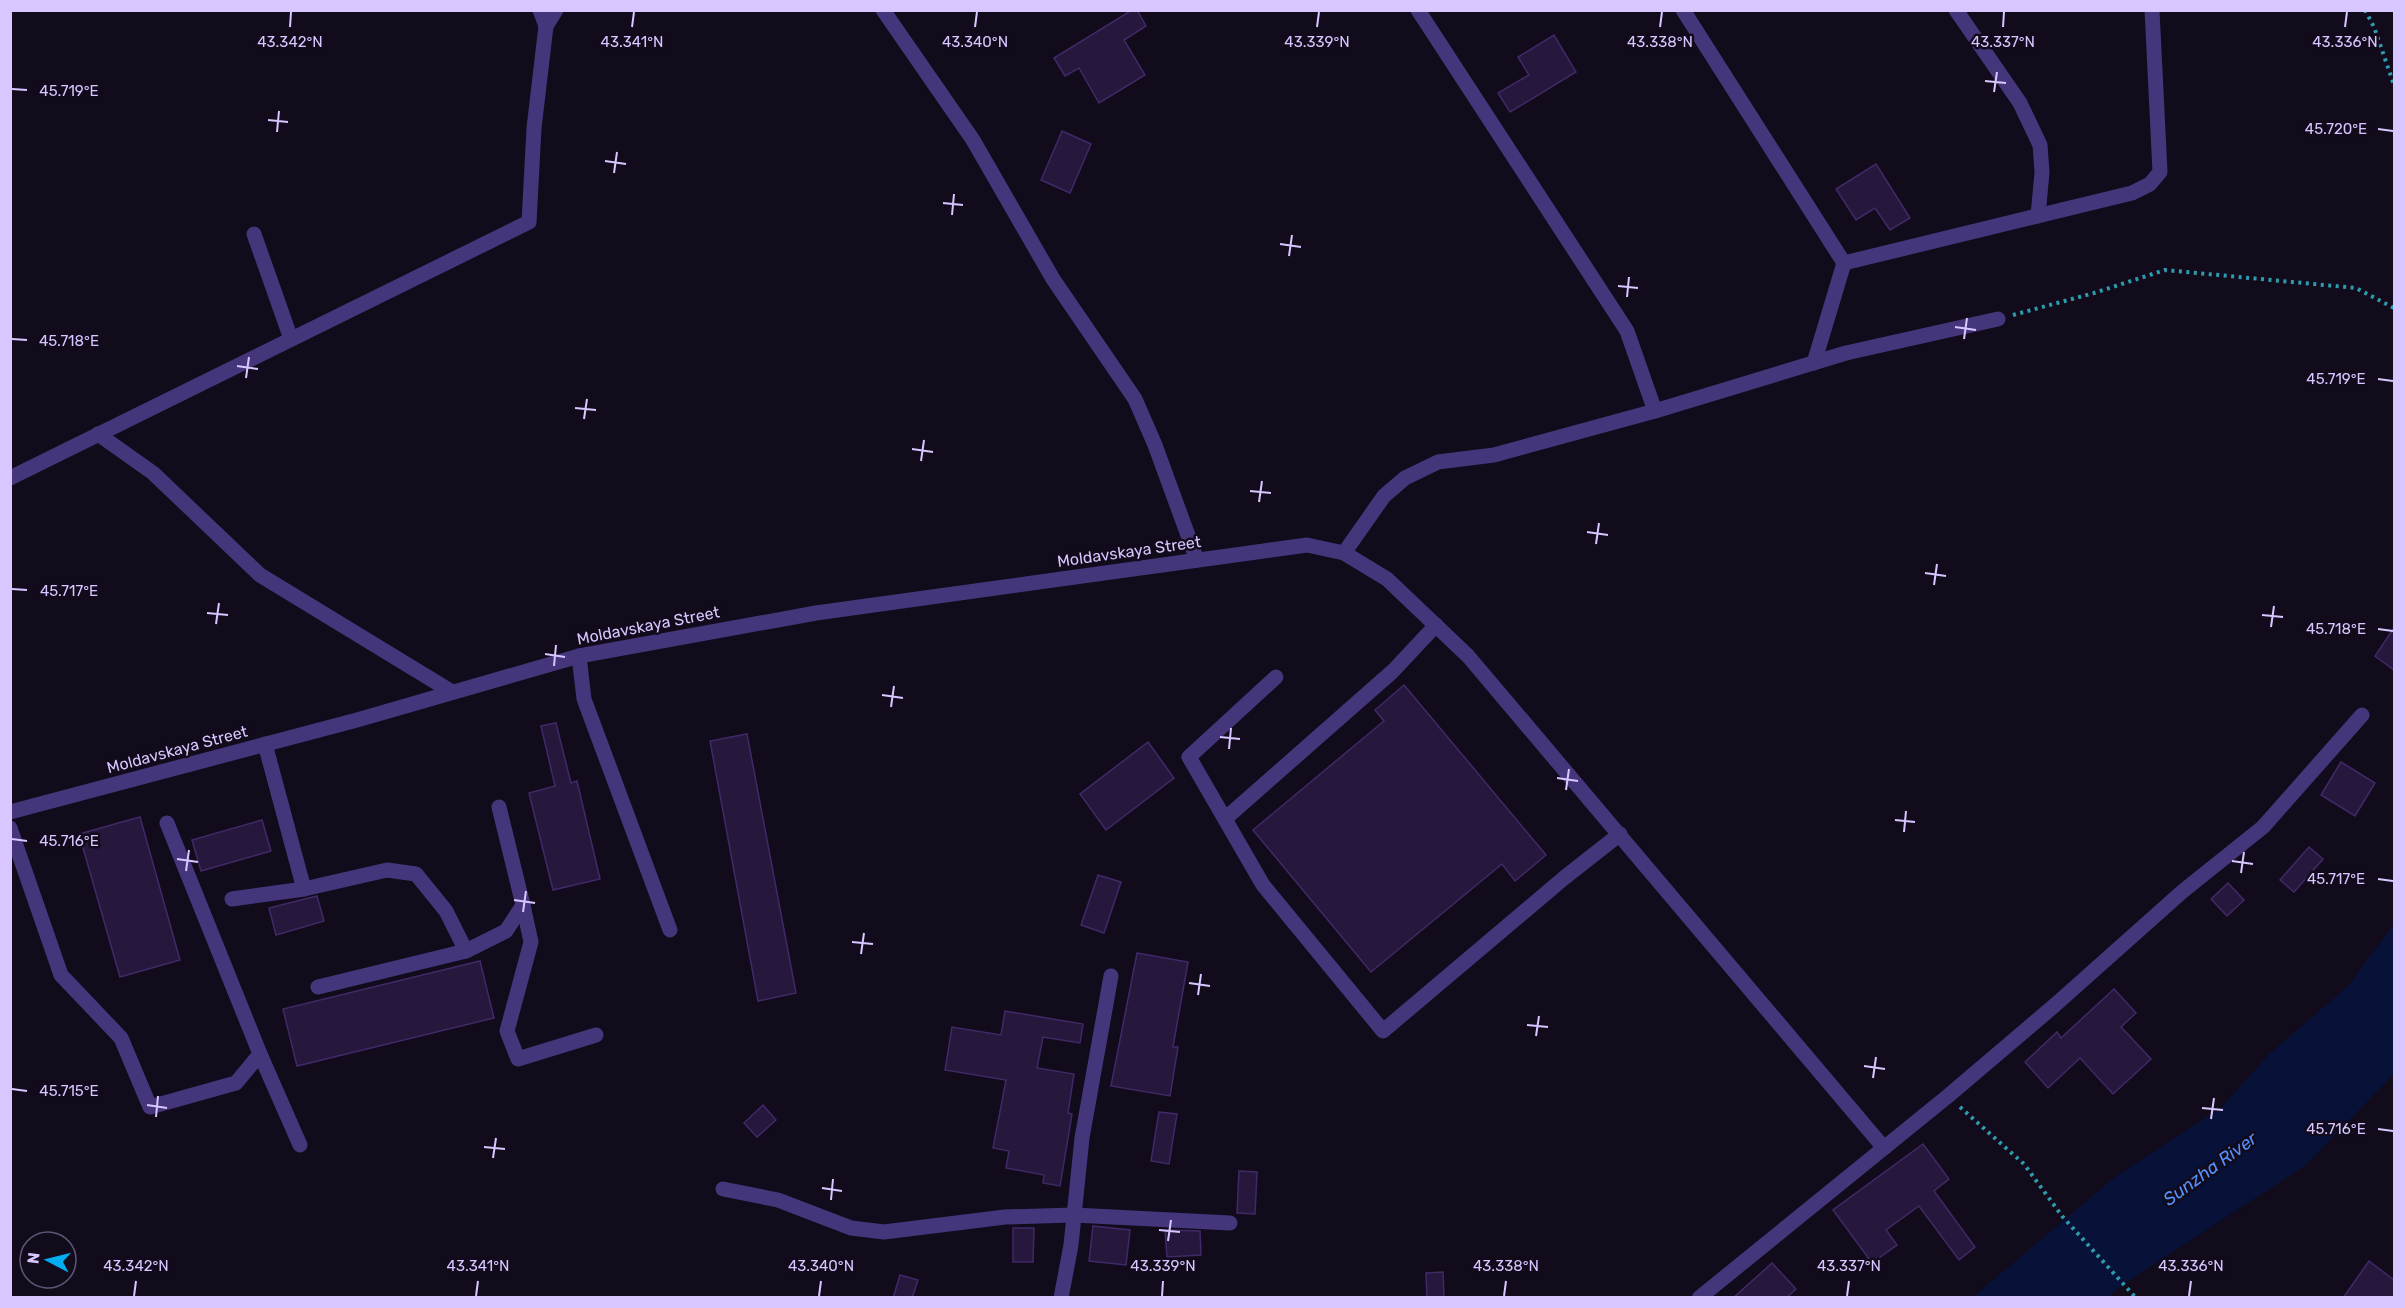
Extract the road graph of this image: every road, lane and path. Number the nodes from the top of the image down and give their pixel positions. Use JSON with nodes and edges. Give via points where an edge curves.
{"nodes":[{"id":1,"x":540,"y":10,"type":"edge"},
{"id":2,"x":556,"y":10,"type":"edge"},
{"id":3,"x":883,"y":10,"type":"edge"},
{"id":4,"x":1418,"y":10,"type":"edge"},
{"id":5,"x":1683,"y":10,"type":"edge"},
{"id":6,"x":1956,"y":10,"type":"edge"},
{"id":7,"x":2152,"y":10,"type":"edge"},
{"id":8,"x":2365,"y":10,"type":"edge"},
{"id":9,"x":546,"y":26,"type":"junction"},
{"id":10,"x":2394,"y":86,"type":"edge"},
{"id":11,"x":2038,"y":216,"type":"junction"},
{"id":12,"x":254,"y":234,"type":"dead end"},
{"id":13,"x":1844,"y":264,"type":"junction"},
{"id":14,"x":2394,"y":308,"type":"edge"},
{"id":15,"x":1998,"y":319,"type":"joint"},
{"id":16,"x":291,"y":339,"type":"junction"},
{"id":17,"x":1814,"y":363,"type":"junction"},
{"id":18,"x":1655,"y":411,"type":"junction"},
{"id":19,"x":98,"y":434,"type":"junction"},
{"id":20,"x":10,"y":477,"type":"edge"},
{"id":21,"x":1344,"y":553,"type":"junction"},
{"id":22,"x":1197,"y":560,"type":"junction"},
{"id":23,"x":1437,"y":625,"type":"junction"},
{"id":24,"x":579,"y":656,"type":"junction"},
{"id":25,"x":1276,"y":677,"type":"dead end"},
{"id":26,"x":452,"y":692,"type":"junction"},
{"id":27,"x":2362,"y":715,"type":"dead end"},
{"id":28,"x":265,"y":744,"type":"junction"},
{"id":29,"x":499,"y":807,"type":"dead end"},
{"id":30,"x":10,"y":812,"type":"edge"},
{"id":31,"x":1226,"y":818,"type":"junction"},
{"id":32,"x":168,"y":823,"type":"dead end"},
{"id":33,"x":10,"y":828,"type":"edge"},
{"id":34,"x":1620,"y":834,"type":"junction"},
{"id":35,"x":304,"y":889,"type":"junction"},
{"id":36,"x":232,"y":899,"type":"dead end"},
{"id":37,"x":523,"y":905,"type":"junction"},
{"id":38,"x":670,"y":930,"type":"dead end"},
{"id":39,"x":466,"y":951,"type":"junction"},
{"id":40,"x":1111,"y":976,"type":"dead end"},
{"id":41,"x":318,"y":987,"type":"dead end"},
{"id":42,"x":596,"y":1035,"type":"dead end"},
{"id":43,"x":260,"y":1054,"type":"junction"},
{"id":44,"x":1948,"y":1096,"type":"junction"},
{"id":45,"x":300,"y":1145,"type":"dead end"},
{"id":46,"x":1884,"y":1148,"type":"junction"},
{"id":47,"x":723,"y":1188,"type":"dead end"},
{"id":48,"x":1074,"y":1215,"type":"junction"},
{"id":49,"x":1230,"y":1223,"type":"dead end"},
{"id":50,"x":1061,"y":1298,"type":"edge"},
{"id":51,"x":1699,"y":1298,"type":"edge"},
{"id":52,"x":2136,"y":1298,"type":"edge"}],
"edges":[{"from":1,"to":9,"type":"street"},
{"from":2,"to":9,"type":"street"},
{"from":3,"to":22,"type":"street","via":[[973,140],[1053,279],[1135,399]]},
{"from":4,"to":18,"type":"street","via":[[1627,331]]},
{"from":5,"to":13,"type":"street"},
{"from":6,"to":11,"type":"street","via":[[2019,104],[2040,145]]},
{"from":7,"to":11,"type":"street","via":[[2160,172],[2150,184],[2132,193]]},
{"from":8,"to":10,"type":"path"},
{"from":9,"to":16,"type":"street","via":[[534,128],[529,222]]},
{"from":11,"to":13,"type":"street"},
{"from":12,"to":16,"type":"street"},
{"from":13,"to":17,"type":"street"},
{"from":14,"to":15,"type":"path","via":[[2356,288],[2165,270]]},
{"from":15,"to":17,"type":"street"},
{"from":16,"to":19,"type":"street"},
{"from":17,"to":18,"type":"street"},
{"from":18,"to":21,"type":"street","via":[[1494,455],[1438,462],[1405,478],[1384,496]]},
{"from":19,"to":20,"type":"street"},
{"from":19,"to":26,"type":"street","via":[[153,473],[260,575]]},
{"from":21,"to":22,"type":"street","name":"Moldavskaya Street","via":[[1306,545]]},
{"from":21,"to":23,"type":"street","name":"Moldavskaya Street","via":[[1387,579]]},
{"from":22,"to":24,"type":"street","name":"Moldavskaya Street","via":[[816,613]]},
{"from":23,"to":31,"type":"street","via":[[1393,671]]},
{"from":23,"to":34,"type":"street","name":"Moldavskaya Street"},
{"from":24,"to":26,"type":"street","name":"Moldavskaya Street"},
{"from":24,"to":38,"type":"street","via":[[584,699]]},
{"from":25,"to":31,"type":"street","via":[[1189,758]]},
{"from":26,"to":28,"type":"street","name":"Moldavskaya Street"},
{"from":27,"to":44,"type":"street","via":[[2263,827],[2183,891]]},
{"from":28,"to":30,"type":"street","name":"Moldavskaya Street"},
{"from":28,"to":35,"type":"street"},
{"from":29,"to":37,"type":"street"},
{"from":31,"to":34,"type":"street","via":[[1263,885],[1383,1031]]},
{"from":32,"to":43,"type":"street"},
{"from":33,"to":43,"type":"street","via":[[61,975],[121,1038],[150,1107],[236,1083]]},
{"from":34,"to":46,"type":"street","name":"Moldavskaya Street"},
{"from":35,"to":36,"type":"street"},
{"from":35,"to":39,"type":"street","via":[[387,870],[416,874],[446,911]]},
{"from":37,"to":39,"type":"street","via":[[506,931]]},
{"from":37,"to":42,"type":"street","via":[[531,942],[507,1032],[518,1059]]},
{"from":39,"to":41,"type":"street"},
{"from":40,"to":48,"type":"street","via":[[1082,1138]]},
{"from":43,"to":45,"type":"street"},
{"from":44,"to":46,"type":"street"},
{"from":44,"to":52,"type":"path","via":[[2024,1164],[2062,1216]]},
{"from":46,"to":51,"type":"street"},
{"from":47,"to":48,"type":"street","via":[[778,1200],[851,1228],[884,1232],[1005,1217]]},
{"from":48,"to":49,"type":"street"},
{"from":48,"to":50,"type":"street"}]}
